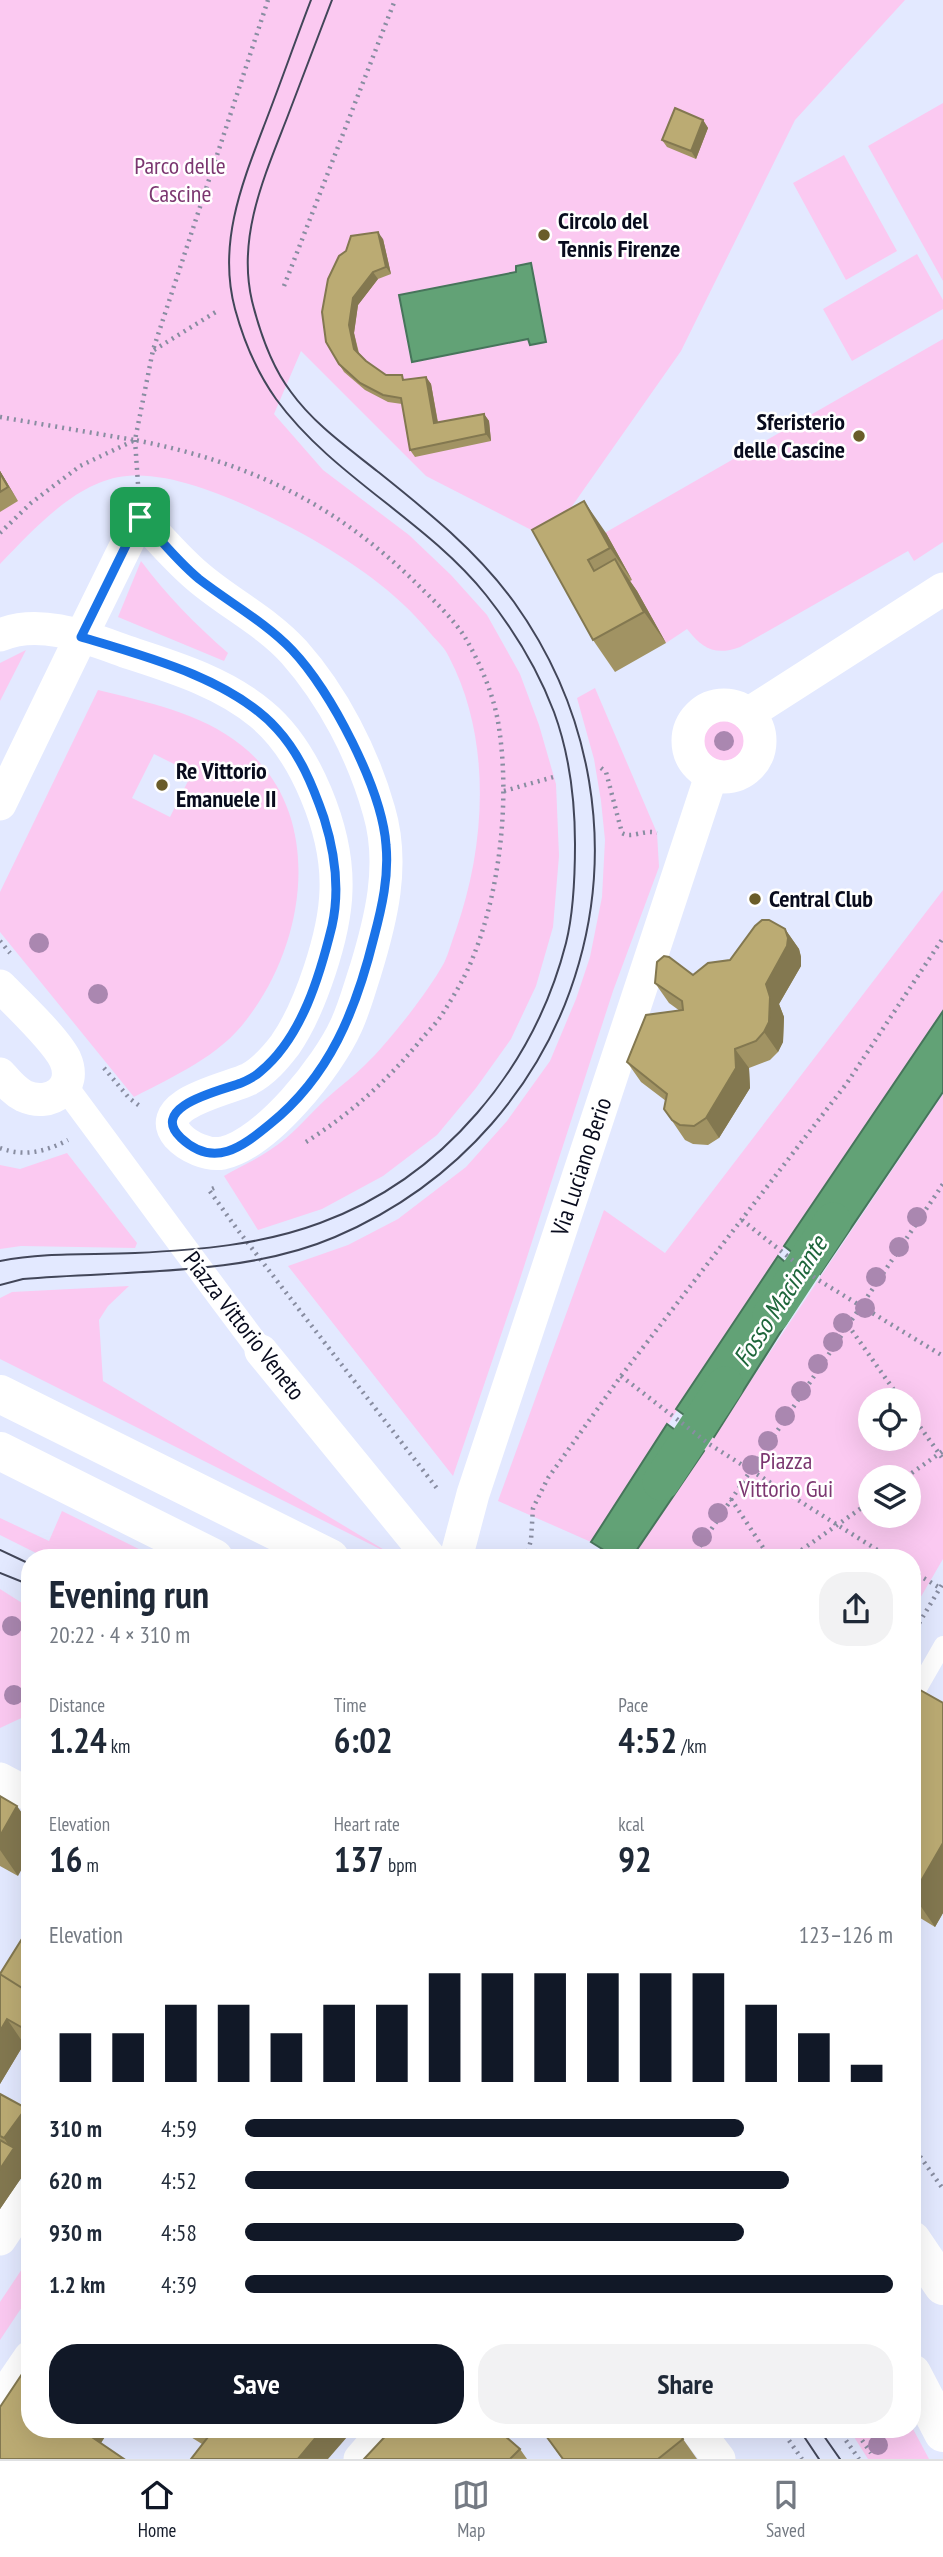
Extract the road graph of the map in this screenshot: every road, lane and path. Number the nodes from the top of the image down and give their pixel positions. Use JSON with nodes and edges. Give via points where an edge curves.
{"nodes":[{"id":1,"x":268,"y":0,"type":"edge"},
{"id":2,"x":395,"y":0,"type":"edge"},
{"id":3,"x":284,"y":286,"type":"dead end"},
{"id":4,"x":219,"y":310,"type":"dead end"},
{"id":5,"x":0,"y":417,"type":"edge"},
{"id":6,"x":135,"y":440,"type":"junction"},
{"id":7,"x":140,"y":517,"type":"junction"},
{"id":8,"x":0,"y":533,"type":"edge"},
{"id":9,"x":943,"y":589,"type":"edge"},
{"id":10,"x":0,"y":635,"type":"edge"},
{"id":11,"x":81,"y":637,"type":"junction"},
{"id":12,"x":748,"y":714,"type":"junction"},
{"id":13,"x":601,"y":768,"type":"dead end"},
{"id":14,"x":557,"y":776,"type":"dead end"},
{"id":15,"x":711,"y":776,"type":"junction"},
{"id":16,"x":504,"y":791,"type":"dead end"},
{"id":17,"x":0,"y":804,"type":"edge"},
{"id":18,"x":686,"y":855,"type":"junction"},
{"id":19,"x":943,"y":938,"type":"edge"},
{"id":20,"x":0,"y":986,"type":"edge"},
{"id":21,"x":0,"y":1074,"type":"edge"},
{"id":22,"x":66,"y":1088,"type":"junction"},
{"id":23,"x":93,"y":1123,"type":"junction"},
{"id":24,"x":0,"y":1148,"type":"edge"},
{"id":25,"x":943,"y":1184,"type":"edge"},
{"id":26,"x":742,"y":1220,"type":"junction"},
{"id":27,"x":861,"y":1306,"type":"junction"},
{"id":28,"x":848,"y":1325,"type":"junction"},
{"id":29,"x":261,"y":1351,"type":"joint"},
{"id":30,"x":943,"y":1356,"type":"edge"},
{"id":31,"x":621,"y":1376,"type":"junction"},
{"id":32,"x":893,"y":1388,"type":"edge"},
{"id":33,"x":0,"y":1394,"type":"edge"},
{"id":34,"x":921,"y":1427,"type":"edge"},
{"id":35,"x":0,"y":1451,"type":"edge"},
{"id":36,"x":942,"y":1455,"type":"edge"},
{"id":37,"x":921,"y":1468,"type":"edge"},
{"id":38,"x":751,"y":1470,"type":"junction"},
{"id":39,"x":731,"y":1499,"type":"junction"},
{"id":40,"x":858,"y":1510,"type":"edge"},
{"id":41,"x":837,"y":1524,"type":"junction"},
{"id":42,"x":196,"y":1549,"type":"edge"},
{"id":43,"x":312,"y":1549,"type":"edge"},
{"id":44,"x":423,"y":1549,"type":"edge"},
{"id":45,"x":458,"y":1549,"type":"edge"},
{"id":46,"x":528,"y":1549,"type":"edge"},
{"id":47,"x":698,"y":1549,"type":"edge"},
{"id":48,"x":764,"y":1549,"type":"edge"},
{"id":49,"x":802,"y":1549,"type":"edge"},
{"id":50,"x":876,"y":1549,"type":"edge"},
{"id":51,"x":921,"y":1576,"type":"edge"},
{"id":52,"x":941,"y":1586,"type":"edge"},
{"id":53,"x":921,"y":1620,"type":"edge"},
{"id":54,"x":943,"y":1646,"type":"edge"},
{"id":55,"x":921,"y":1684,"type":"edge"},
{"id":56,"x":0,"y":1779,"type":"edge"},
{"id":57,"x":21,"y":1791,"type":"edge"},
{"id":58,"x":921,"y":2158,"type":"edge"},
{"id":59,"x":943,"y":2189,"type":"edge"},
{"id":60,"x":21,"y":2208,"type":"edge"},
{"id":61,"x":0,"y":2239,"type":"edge"},
{"id":62,"x":921,"y":2253,"type":"edge"},
{"id":63,"x":943,"y":2286,"type":"edge"},
{"id":64,"x":21,"y":2370,"type":"edge"},
{"id":65,"x":921,"y":2390,"type":"edge"},
{"id":66,"x":0,"y":2401,"type":"edge"},
{"id":67,"x":943,"y":2433,"type":"edge"},
{"id":68,"x":378,"y":2438,"type":"edge"},
{"id":69,"x":703,"y":2438,"type":"edge"},
{"id":70,"x":787,"y":2438,"type":"edge"},
{"id":71,"x":844,"y":2438,"type":"edge"},
{"id":72,"x":860,"y":2438,"type":"edge"},
{"id":73,"x":871,"y":2453,"type":"dead end"},
{"id":74,"x":360,"y":2459,"type":"edge"},
{"id":75,"x":719,"y":2459,"type":"edge"},
{"id":76,"x":802,"y":2459,"type":"edge"},
{"id":77,"x":859,"y":2459,"type":"edge"}],
"edges":[{"from":1,"to":4,"type":"path","via":[[153,350]]},
{"from":2,"to":3,"type":"path"},
{"from":5,"to":6,"type":"path"},
{"from":6,"to":7,"type":"path"},
{"from":6,"to":8,"type":"path","via":[[80,466]]},
{"from":7,"to":11,"type":"street"},
{"from":7,"to":11,"type":"street","via":[[199,578],[299,659],[350,736],[379,809],[386,842],[378,925],[355,1004],[338,1043],[321,1070],[278,1117],[252,1139],[223,1153],[210,1154],[177,1135],[176,1112],[184,1104],[260,1072],[296,1028],[334,912],[336,870],[327,829],[304,768],[264,716],[190,674]]},
{"from":9,"to":12,"type":"street"},
{"from":10,"to":11,"type":"street","via":[[42,628]]},
{"from":11,"to":17,"type":"street"},
{"from":12,"to":15,"type":"street","via":[[760,736],[755,760],[736,776]]},
{"from":12,"to":15,"type":"street","via":[[728,705],[717,706],[706,709],[691,725],[688,748],[692,760]]},
{"from":13,"to":18,"type":"path","via":[[606,772],[622,833],[655,831]]},
{"from":14,"to":16,"type":"path"},
{"from":15,"to":18,"type":"street","name":"Via Luciano Berio"},
{"from":18,"to":45,"type":"street","name":"Via Luciano Berio","via":[[477,1481]]},
{"from":19,"to":26,"type":"path","via":[[847,1083]]},
{"from":20,"to":22,"type":"street","name":"Piazza Vittorio Veneto","via":[[64,1058],[69,1074]]},
{"from":21,"to":22,"type":"street","via":[[32,1098],[48,1100]]},
{"from":22,"to":23,"type":"street","name":"Piazza Vittorio Veneto"},
{"from":23,"to":24,"type":"path","via":[[40,1152],[21,1154]]},
{"from":23,"to":29,"type":"street","name":"Piazza Vittorio Veneto"},
{"from":25,"to":27,"type":"path"},
{"from":26,"to":27,"type":"path","via":[[815,1279]]},
{"from":26,"to":31,"type":"path"},
{"from":27,"to":28,"type":"path"},
{"from":27,"to":30,"type":"path"},
{"from":28,"to":32,"type":"path"},
{"from":28,"to":38,"type":"path"},
{"from":29,"to":44,"type":"street","name":"Piazza Vittorio Veneto"},
{"from":31,"to":38,"type":"path","via":[[709,1444]]},
{"from":31,"to":46,"type":"path","via":[[548,1478],[533,1508]]},
{"from":33,"to":43,"type":"main road"},
{"from":34,"to":36,"type":"path"},
{"from":35,"to":42,"type":"main road"},
{"from":36,"to":37,"type":"path"},
{"from":38,"to":39,"type":"path"},
{"from":38,"to":41,"type":"path"},
{"from":39,"to":47,"type":"path"},
{"from":39,"to":48,"type":"path"},
{"from":40,"to":41,"type":"path"},
{"from":41,"to":49,"type":"path"},
{"from":41,"to":50,"type":"path"},
{"from":51,"to":52,"type":"path"},
{"from":52,"to":53,"type":"path"},
{"from":54,"to":55,"type":"lane"},
{"from":56,"to":57,"type":"street"},
{"from":58,"to":59,"type":"path"},
{"from":60,"to":61,"type":"street"},
{"from":62,"to":63,"type":"main road"},
{"from":64,"to":66,"type":"street"},
{"from":65,"to":67,"type":"main road"},
{"from":68,"to":74,"type":"street"},
{"from":69,"to":75,"type":"street"},
{"from":70,"to":76,"type":"path"},
{"from":71,"to":77,"type":"path"},
{"from":72,"to":73,"type":"path"}]}
